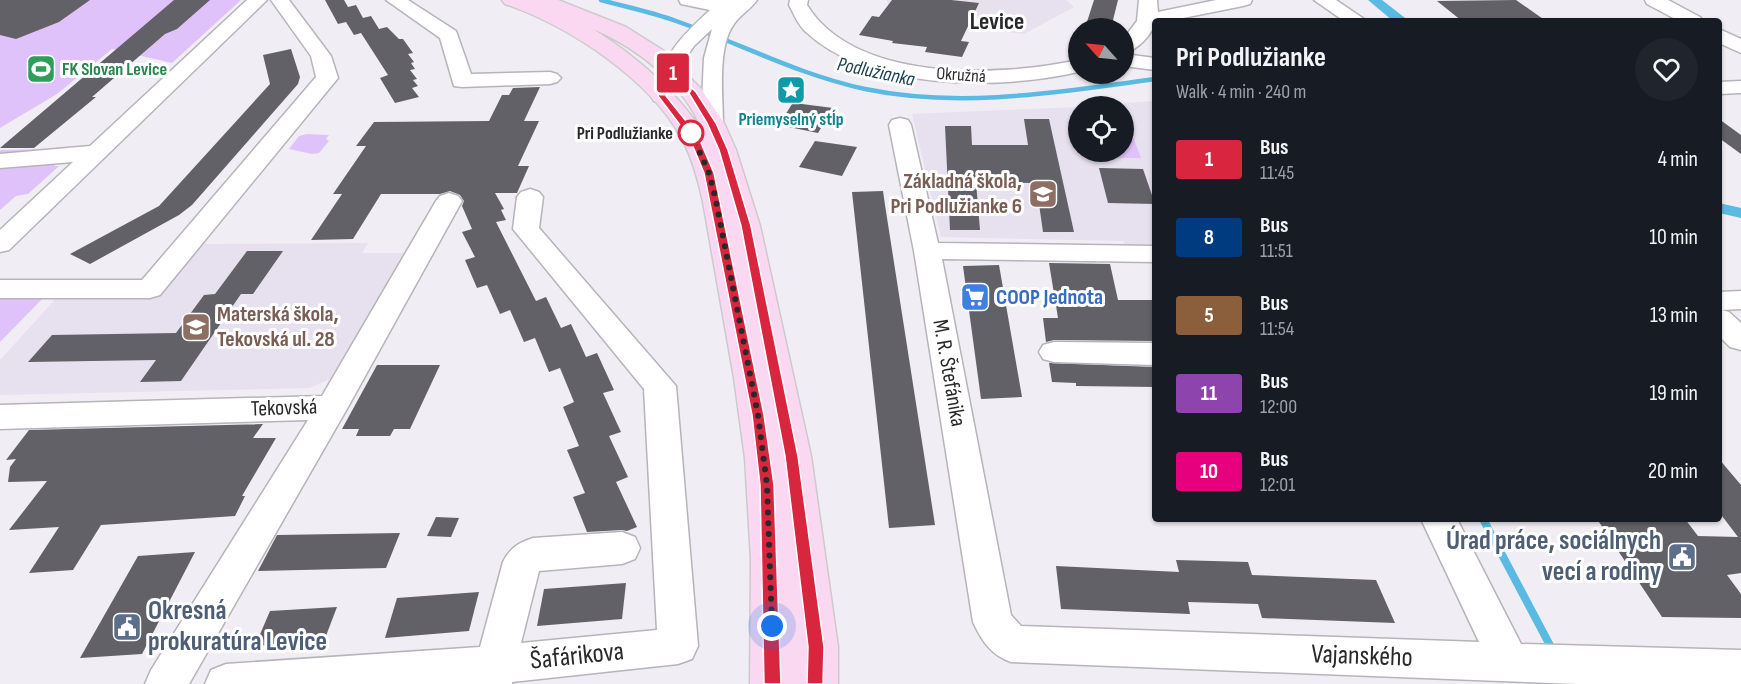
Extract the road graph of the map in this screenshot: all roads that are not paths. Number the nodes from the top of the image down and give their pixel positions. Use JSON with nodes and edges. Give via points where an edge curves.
{"nodes":[{"id":1,"x":258,"y":0,"type":"edge"},
{"id":2,"x":280,"y":0,"type":"edge"},
{"id":3,"x":395,"y":0,"type":"edge"},
{"id":4,"x":512,"y":0,"type":"edge"},
{"id":5,"x":540,"y":0,"type":"edge"},
{"id":6,"x":688,"y":0,"type":"edge"},
{"id":7,"x":747,"y":0,"type":"edge"},
{"id":8,"x":799,"y":0,"type":"edge"},
{"id":9,"x":1323,"y":0,"type":"edge"},
{"id":10,"x":1654,"y":0,"type":"edge"},
{"id":11,"x":1238,"y":1,"type":"edge"},
{"id":12,"x":1149,"y":10,"type":"edge"},
{"id":13,"x":1185,"y":11,"type":"edge"},
{"id":14,"x":1352,"y":18,"type":"edge"},
{"id":15,"x":1687,"y":18,"type":"edge"},
{"id":16,"x":713,"y":30,"type":"edge"},
{"id":17,"x":1722,"y":37,"type":"edge"},
{"id":18,"x":1134,"y":38,"type":"edge"},
{"id":19,"x":641,"y":45,"type":"junction"},
{"id":20,"x":1741,"y":47,"type":"edge"},
{"id":21,"x":1134,"y":61,"type":"edge"},
{"id":22,"x":1152,"y":64,"type":"edge"},
{"id":23,"x":1068,"y":68,"type":"edge"},
{"id":24,"x":543,"y":79,"type":"dead end"},
{"id":25,"x":667,"y":84,"type":"junction"},
{"id":26,"x":1741,"y":87,"type":"edge"},
{"id":27,"x":1722,"y":88,"type":"edge"},
{"id":28,"x":711,"y":123,"type":"junction"},
{"id":29,"x":900,"y":125,"type":"dead end"},
{"id":30,"x":95,"y":153,"type":"junction"},
{"id":31,"x":0,"y":161,"type":"edge"},
{"id":32,"x":530,"y":197,"type":"dead end"},
{"id":33,"x":449,"y":201,"type":"dead end"},
{"id":34,"x":12,"y":219,"type":"edge"},
{"id":35,"x":0,"y":244,"type":"edge"},
{"id":36,"x":927,"y":251,"type":"junction"},
{"id":37,"x":1152,"y":254,"type":"edge"},
{"id":38,"x":0,"y":289,"type":"edge"},
{"id":39,"x":1741,"y":300,"type":"edge"},
{"id":40,"x":1722,"y":301,"type":"edge"},
{"id":41,"x":1722,"y":322,"type":"edge"},
{"id":42,"x":1741,"y":340,"type":"edge"},
{"id":43,"x":1054,"y":352,"type":"dead end"},
{"id":44,"x":1152,"y":354,"type":"edge"},
{"id":45,"x":332,"y":407,"type":"junction"},
{"id":46,"x":0,"y":417,"type":"edge"},
{"id":47,"x":1441,"y":522,"type":"edge"},
{"id":48,"x":622,"y":548,"type":"dead end"},
{"id":49,"x":993,"y":622,"type":"joint"},
{"id":50,"x":1520,"y":662,"type":"junction"},
{"id":51,"x":1741,"y":669,"type":"edge"},
{"id":52,"x":492,"y":675,"type":"edge"},
{"id":53,"x":166,"y":684,"type":"edge"},
{"id":54,"x":226,"y":684,"type":"edge"},
{"id":55,"x":773,"y":684,"type":"edge"},
{"id":56,"x":815,"y":684,"type":"edge"}],
"edges":[{"from":1,"to":30,"type":"street"},
{"from":2,"to":38,"type":"street","via":[[321,56],[327,78],[150,289]]},
{"from":3,"to":24,"type":"street","via":[[449,35],[462,81]]},
{"from":4,"to":25,"type":"main road","via":[[561,19],[627,65]]},
{"from":5,"to":19,"type":"main road","via":[[596,21]]},
{"from":6,"to":16,"type":"street"},
{"from":7,"to":16,"type":"street"},
{"from":8,"to":23,"type":"street","name":"Okružná","via":[[798,5],[813,28],[850,52],[881,64],[978,78]]},
{"from":9,"to":14,"type":"street"},
{"from":10,"to":15,"type":"street"},
{"from":11,"to":13,"type":"street"},
{"from":12,"to":13,"type":"street"},
{"from":12,"to":18,"type":"street"},
{"from":16,"to":19,"type":"street","via":[[666,47]]},
{"from":16,"to":25,"type":"street","via":[[676,58]]},
{"from":16,"to":25,"type":"street","via":[[700,67]]},
{"from":16,"to":28,"type":"street"},
{"from":17,"to":20,"type":"street"},
{"from":19,"to":25,"type":"main road"},
{"from":21,"to":22,"type":"street"},
{"from":25,"to":28,"type":"main road","via":[[693,94]]},
{"from":25,"to":55,"type":"main road","via":[[709,173],[746,347],[767,485]]},
{"from":26,"to":27,"type":"street"},
{"from":28,"to":56,"type":"main road","via":[[746,226],[782,400],[814,635]]},
{"from":29,"to":36,"type":"street","name":"M. R. Štefánika"},
{"from":30,"to":31,"type":"street"},
{"from":30,"to":34,"type":"street"},
{"from":32,"to":52,"type":"street","name":"Šafárikova","via":[[526,229],[660,386],[678,646]]},
{"from":33,"to":45,"type":"street","name":"Tekovská"},
{"from":34,"to":35,"type":"street"},
{"from":36,"to":37,"type":"street"},
{"from":36,"to":49,"type":"street","name":"M. R. Štefánika"},
{"from":39,"to":40,"type":"street"},
{"from":41,"to":42,"type":"street"},
{"from":43,"to":44,"type":"street"},
{"from":45,"to":46,"type":"street","name":"Tekovská"},
{"from":45,"to":53,"type":"street"},
{"from":47,"to":50,"type":"street"},
{"from":48,"to":52,"type":"street","via":[[533,554],[522,562]]},
{"from":49,"to":50,"type":"street","name":"Vajanského","via":[[1011,644]]},
{"from":50,"to":51,"type":"street","name":"Vajanského"},
{"from":52,"to":54,"type":"street","name":"Šafárikova"}]}
